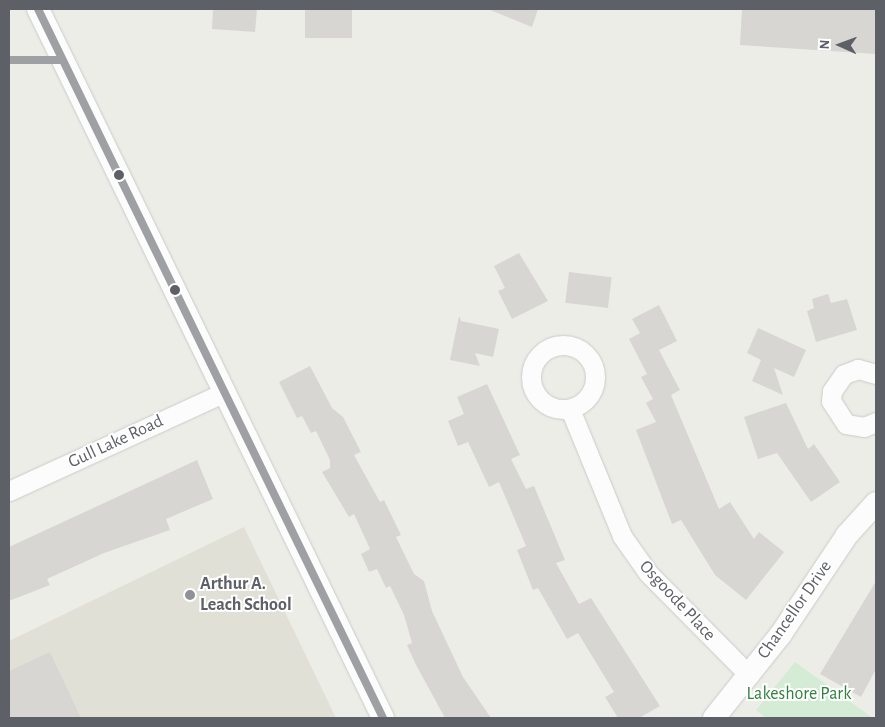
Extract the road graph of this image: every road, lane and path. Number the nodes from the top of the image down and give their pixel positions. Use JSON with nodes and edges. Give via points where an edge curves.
{"nodes":[{"id":1,"x":38,"y":9,"type":"edge"},
{"id":2,"x":876,"y":374,"type":"edge"},
{"id":3,"x":223,"y":393,"type":"junction"},
{"id":4,"x":570,"y":409,"type":"dead end"},
{"id":5,"x":876,"y":422,"type":"edge"},
{"id":6,"x":9,"y":491,"type":"edge"},
{"id":7,"x":876,"y":503,"type":"edge"},
{"id":8,"x":749,"y":675,"type":"junction"},
{"id":9,"x":383,"y":718,"type":"edge"},
{"id":10,"x":714,"y":718,"type":"edge"}],
"edges":[{"from":1,"to":3,"type":"street"},
{"from":2,"to":5,"type":"street","via":[[858,369],[844,374],[832,391],[831,401],[846,424],[864,427]]},
{"from":3,"to":6,"type":"street","name":"Gull Lake Road"},
{"from":3,"to":9,"type":"street"},
{"from":4,"to":8,"type":"street","name":"Osgoode Place","via":[[622,536],[648,573]]},
{"from":7,"to":8,"type":"street","name":"Chancellor Drive","via":[[847,535]]},
{"from":8,"to":10,"type":"street","name":"Chancellor Drive"}]}
